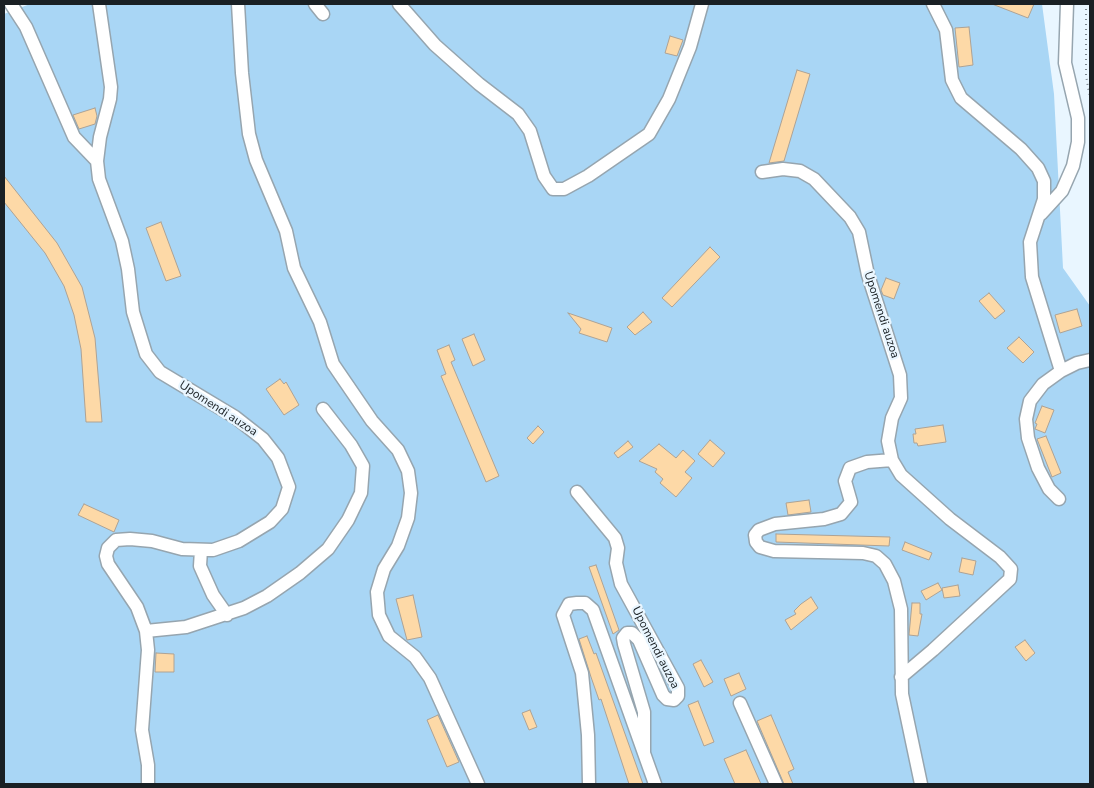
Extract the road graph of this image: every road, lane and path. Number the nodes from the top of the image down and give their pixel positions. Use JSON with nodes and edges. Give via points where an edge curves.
{"nodes":[{"id":1,"x":11,"y":4,"type":"edge"},
{"id":2,"x":99,"y":4,"type":"edge"},
{"id":3,"x":238,"y":4,"type":"edge"},
{"id":4,"x":314,"y":4,"type":"edge"},
{"id":5,"x":399,"y":4,"type":"edge"},
{"id":6,"x":702,"y":4,"type":"edge"},
{"id":7,"x":933,"y":4,"type":"edge"},
{"id":8,"x":1068,"y":4,"type":"edge"},
{"id":9,"x":1086,"y":4,"type":"edge"},
{"id":10,"x":323,"y":14,"type":"dead end"},
{"id":11,"x":1090,"y":98,"type":"edge"},
{"id":12,"x":97,"y":161,"type":"junction"},
{"id":13,"x":762,"y":172,"type":"dead end"},
{"id":14,"x":1036,"y":220,"type":"junction"},
{"id":15,"x":1090,"y":360,"type":"edge"},
{"id":16,"x":1061,"y":371,"type":"junction"},
{"id":17,"x":323,"y":409,"type":"dead end"},
{"id":18,"x":892,"y":460,"type":"junction"},
{"id":19,"x":577,"y":492,"type":"dead end"},
{"id":20,"x":1059,"y":499,"type":"dead end"},
{"id":21,"x":201,"y":550,"type":"junction"},
{"id":22,"x":228,"y":615,"type":"junction"},
{"id":23,"x":146,"y":631,"type":"junction"},
{"id":24,"x":901,"y":677,"type":"junction"},
{"id":25,"x":740,"y":703,"type":"dead end"},
{"id":26,"x":644,"y":752,"type":"junction"},
{"id":27,"x":148,"y":784,"type":"edge"},
{"id":28,"x":478,"y":784,"type":"edge"},
{"id":29,"x":589,"y":784,"type":"edge"},
{"id":30,"x":655,"y":784,"type":"edge"},
{"id":31,"x":776,"y":784,"type":"edge"},
{"id":32,"x":920,"y":784,"type":"edge"}],
"edges":[{"from":1,"to":12,"type":"lane","via":[[26,27],[74,137]]},
{"from":2,"to":12,"type":"lane","name":"Upomendi auzoa","via":[[111,87]]},
{"from":3,"to":28,"type":"lane","via":[[249,134],[256,160],[286,231],[294,268],[320,322],[333,364],[372,421],[398,450],[408,471],[411,493],[408,518],[379,584],[379,615],[389,636],[415,658],[430,678]]},
{"from":4,"to":10,"type":"lane"},
{"from":5,"to":6,"type":"lane","via":[[435,45],[518,114],[530,131],[541,169],[553,190],[564,189],[588,176],[649,134],[669,100],[690,48]]},
{"from":7,"to":14,"type":"lane","via":[[946,30],[952,80],[961,98],[1021,149],[1038,168],[1044,181],[1044,199]]},
{"from":8,"to":14,"type":"lane","via":[[1066,63],[1078,118],[1078,142],[1073,166],[1062,190]]},
{"from":9,"to":11,"type":"path","via":[[1086,76]]},
{"from":12,"to":21,"type":"lane","name":"Upomendi auzoa","via":[[104,199],[122,241],[133,312],[146,354],[160,372],[235,417],[263,439],[284,470],[288,487],[282,510],[270,522],[239,541],[213,550]]},
{"from":13,"to":18,"type":"lane","name":"Upomendi auzoa","via":[[800,170],[814,179],[850,217],[859,232],[868,276],[900,375],[901,398],[892,418],[888,441]]},
{"from":14,"to":16,"type":"lane","via":[[1030,242],[1032,277]]},
{"from":15,"to":16,"type":"lane"},
{"from":16,"to":20,"type":"lane","via":[[1043,384],[1030,401],[1026,419],[1028,438],[1038,468],[1049,489]]},
{"from":17,"to":22,"type":"lane","via":[[363,466],[361,494],[328,549],[300,574],[267,596]]},
{"from":18,"to":24,"type":"lane","name":"Upomendi auzoa","via":[[901,475],[1011,569],[1010,579]]},
{"from":18,"to":24,"type":"lane","via":[[867,462],[850,468],[844,480],[850,502],[842,514],[775,524],[755,535],[760,547],[774,551],[864,552],[885,564],[894,581],[901,609]]},
{"from":19,"to":26,"type":"lane","name":"Upomendi auzoa","via":[[615,538],[621,584],[678,688],[678,696],[674,700],[667,699],[639,640],[632,633],[627,633],[623,638],[624,644],[644,712]]},
{"from":21,"to":22,"type":"lane","via":[[200,566],[213,595]]},
{"from":21,"to":23,"type":"lane","name":"Upomendi auzoa","via":[[130,539],[116,540],[108,548],[108,564],[137,607]]},
{"from":22,"to":23,"type":"lane","via":[[186,627]]},
{"from":23,"to":27,"type":"lane","name":"Upomendi auzoa","via":[[148,650],[142,730]]},
{"from":24,"to":32,"type":"lane"},
{"from":25,"to":31,"type":"lane"},
{"from":26,"to":29,"type":"lane","name":"Upomendi auzoa","via":[[593,610],[585,603],[569,604],[563,615],[582,674]]},
{"from":26,"to":30,"type":"lane","name":"Upomendi auzoa"}]}
